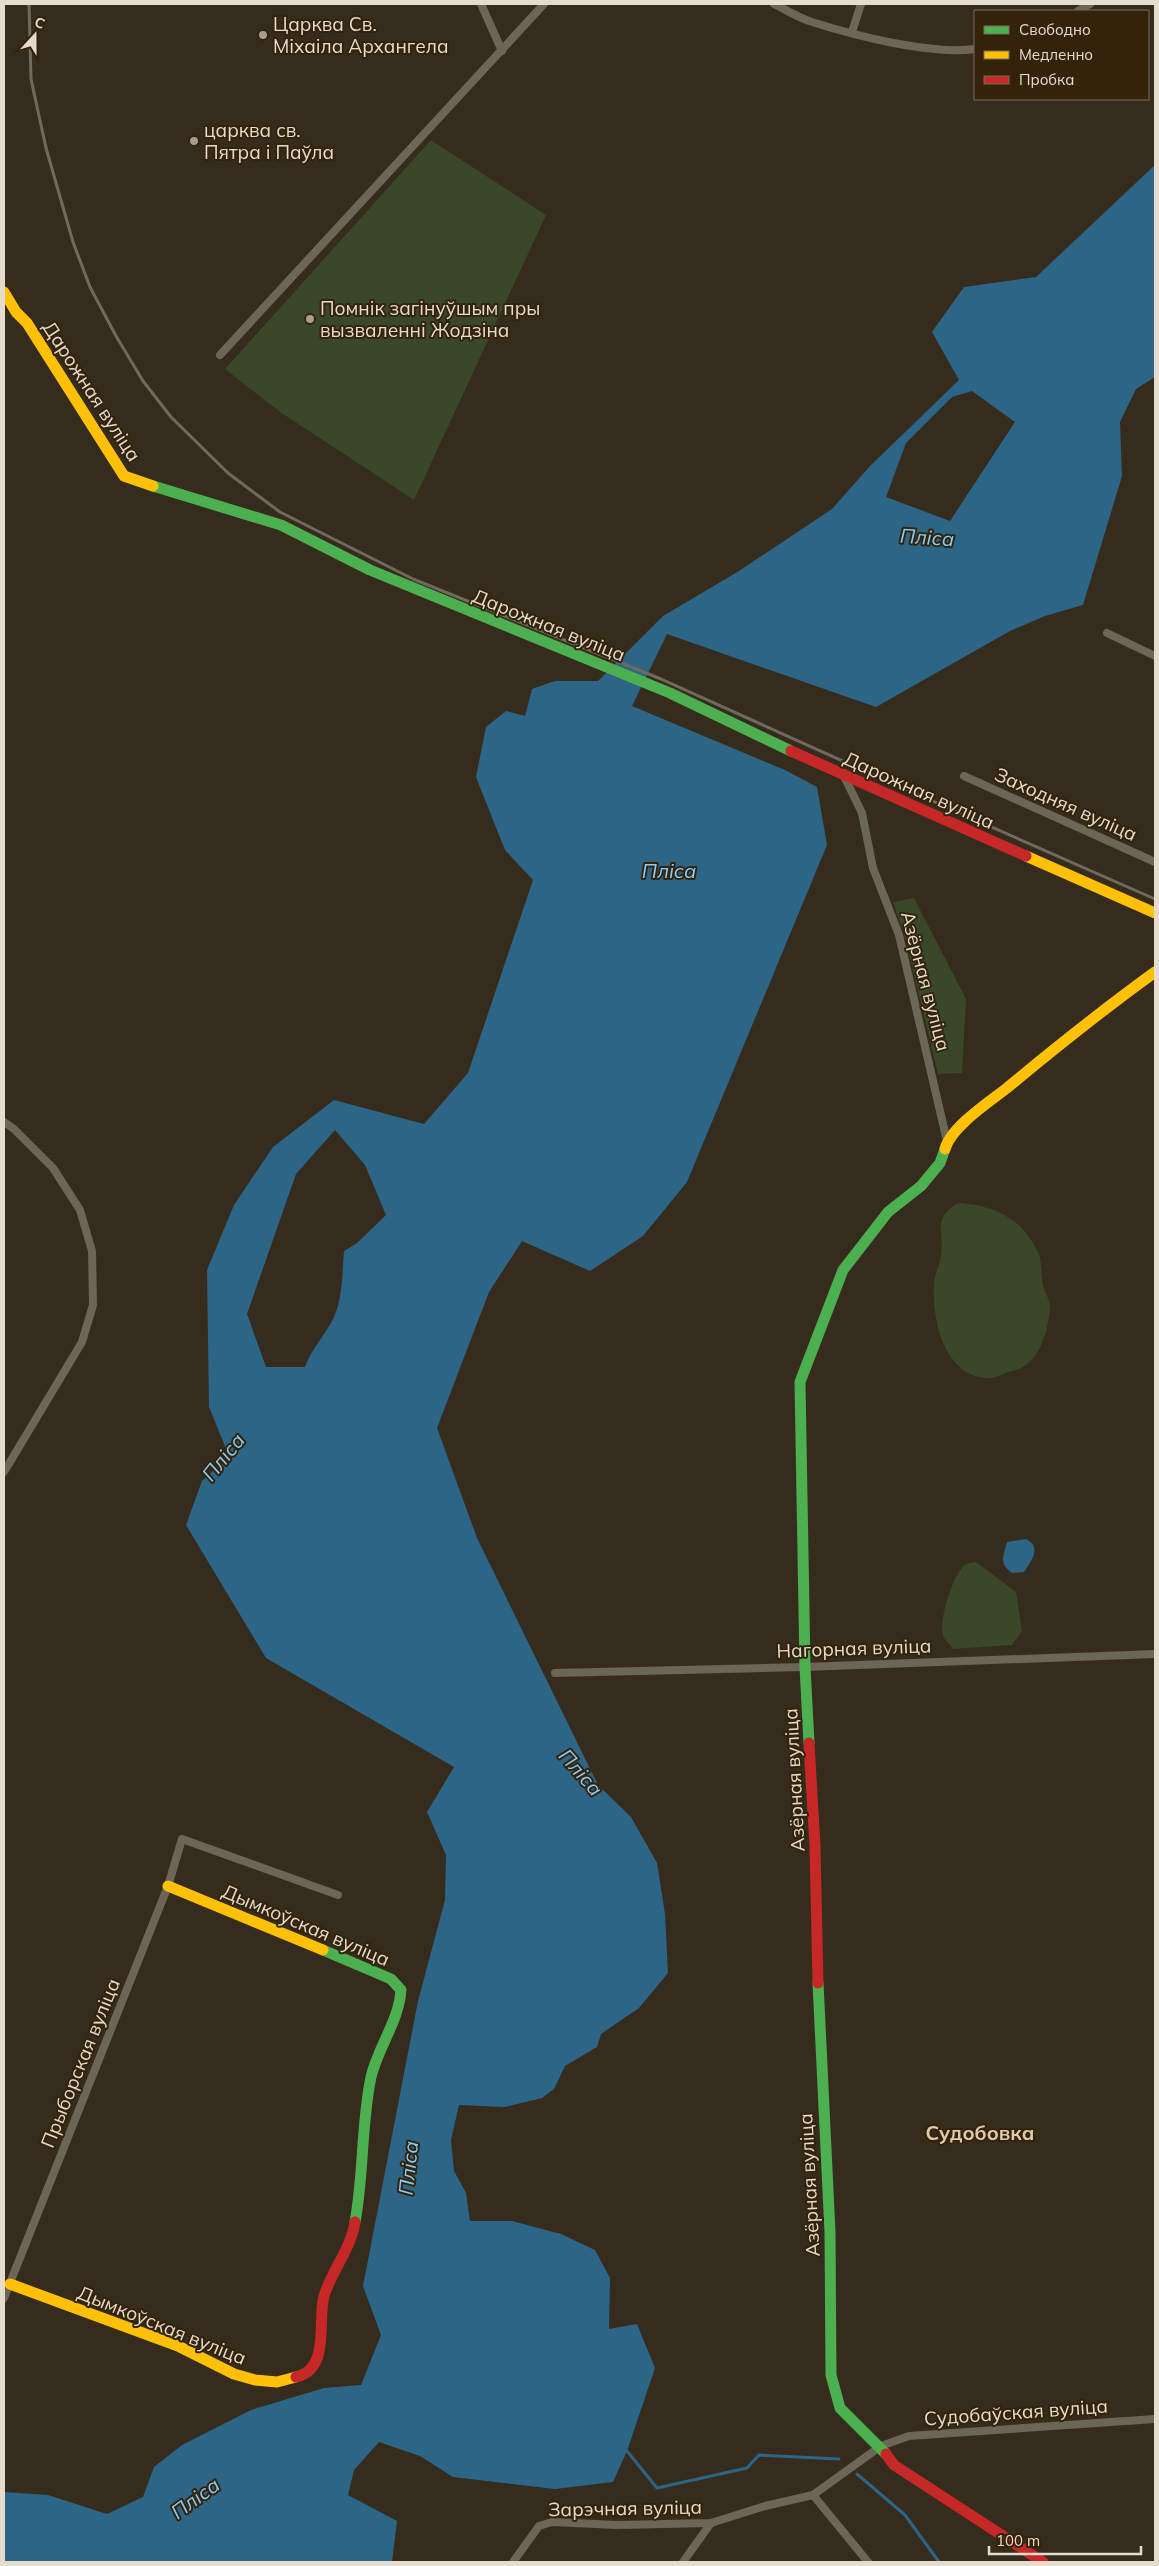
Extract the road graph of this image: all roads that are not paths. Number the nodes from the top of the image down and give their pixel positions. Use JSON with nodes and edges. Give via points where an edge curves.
{"nodes":[{"id":1,"x":481,"y":4,"type":"edge"},
{"id":2,"x":544,"y":4,"type":"edge"},
{"id":3,"x":774,"y":4,"type":"edge"},
{"id":4,"x":861,"y":4,"type":"edge"},
{"id":5,"x":852,"y":32,"type":"junction"},
{"id":6,"x":974,"y":49,"type":"edge"},
{"id":7,"x":502,"y":51,"type":"junction"},
{"id":8,"x":4,"y":292,"type":"edge"},
{"id":9,"x":220,"y":355,"type":"dead end"},
{"id":10,"x":1107,"y":633,"type":"dead end"},
{"id":11,"x":1155,"y":656,"type":"edge"},
{"id":12,"x":844,"y":776,"type":"junction"},
{"id":13,"x":964,"y":776,"type":"dead end"},
{"id":14,"x":1155,"y":862,"type":"edge"},
{"id":15,"x":1155,"y":913,"type":"edge"},
{"id":16,"x":1155,"y":972,"type":"edge"},
{"id":17,"x":4,"y":1122,"type":"edge"},
{"id":18,"x":947,"y":1141,"type":"junction"},
{"id":19,"x":4,"y":1472,"type":"edge"},
{"id":20,"x":1155,"y":1654,"type":"edge"},
{"id":21,"x":805,"y":1667,"type":"junction"},
{"id":22,"x":555,"y":1673,"type":"dead end"},
{"id":23,"x":168,"y":1886,"type":"junction"},
{"id":24,"x":338,"y":1895,"type":"dead end"},
{"id":25,"x":10,"y":2284,"type":"junction"},
{"id":26,"x":4,"y":2298,"type":"edge"},
{"id":27,"x":1155,"y":2418,"type":"edge"},
{"id":28,"x":881,"y":2446,"type":"junction"},
{"id":29,"x":813,"y":2495,"type":"junction"},
{"id":30,"x":711,"y":2523,"type":"junction"},
{"id":31,"x":513,"y":2562,"type":"edge"},
{"id":32,"x":683,"y":2562,"type":"edge"},
{"id":33,"x":868,"y":2562,"type":"edge"},
{"id":34,"x":1043,"y":2562,"type":"edge"}],
"edges":[{"from":1,"to":7,"type":"street"},
{"from":2,"to":7,"type":"street"},
{"from":3,"to":5,"type":"street","via":[[811,22]]},
{"from":4,"to":5,"type":"street"},
{"from":5,"to":6,"type":"street","via":[[905,46]]},
{"from":7,"to":9,"type":"street"},
{"from":8,"to":12,"type":"street","name":"Дарожная вуліца","via":[[124,476],[281,524],[370,570],[658,688]]},
{"from":10,"to":11,"type":"street"},
{"from":12,"to":15,"type":"street","name":"Дарожная вуліца"},
{"from":12,"to":18,"type":"street","name":"Азёрная вуліца","via":[[862,813],[873,868],[899,935]]},
{"from":13,"to":14,"type":"street","name":"Заходняя вуліца"},
{"from":16,"to":18,"type":"street","name":"Азёрная вуліца","via":[[1083,1025],[980,1109]]},
{"from":17,"to":19,"type":"street","via":[[53,1168],[80,1210],[92,1251],[93,1305],[82,1342]]},
{"from":18,"to":21,"type":"street","name":"Азёрная вуліца","via":[[940,1163],[920,1186],[888,1212],[854,1253],[844,1270],[800,1382]]},
{"from":20,"to":21,"type":"street","name":"Нагорная вуліца"},
{"from":21,"to":22,"type":"street","name":"Нагорная вуліца"},
{"from":21,"to":28,"type":"street","name":"Азёрная вуліца","via":[[830,2232],[831,2375],[840,2408]]},
{"from":23,"to":24,"type":"street","name":"Прыборская вуліца","via":[[182,1839]]},
{"from":23,"to":25,"type":"street","name":"Прыборская вуліца"},
{"from":23,"to":25,"type":"street","name":"Дымкоўская вуліца","via":[[391,1979],[401,1990],[400,2004],[374,2064],[366,2101],[360,2196],[353,2236],[324,2297],[322,2334],[314,2362],[304,2375],[277,2382],[255,2380],[213,2365],[178,2346]]},
{"from":25,"to":26,"type":"street","name":"Прыборская вуліца"},
{"from":27,"to":28,"type":"street","name":"Судобаўская вуліца","via":[[909,2436]]},
{"from":28,"to":29,"type":"street","name":"Зарэчная вуліца"},
{"from":28,"to":34,"type":"street","name":"Азёрная вуліца","via":[[894,2465]]},
{"from":29,"to":30,"type":"street","name":"Зарэчная вуліца"},
{"from":29,"to":33,"type":"street"},
{"from":30,"to":31,"type":"street","name":"Зарэчная вуліца","via":[[616,2525],[552,2522],[538,2526]]},
{"from":30,"to":32,"type":"street"}]}
